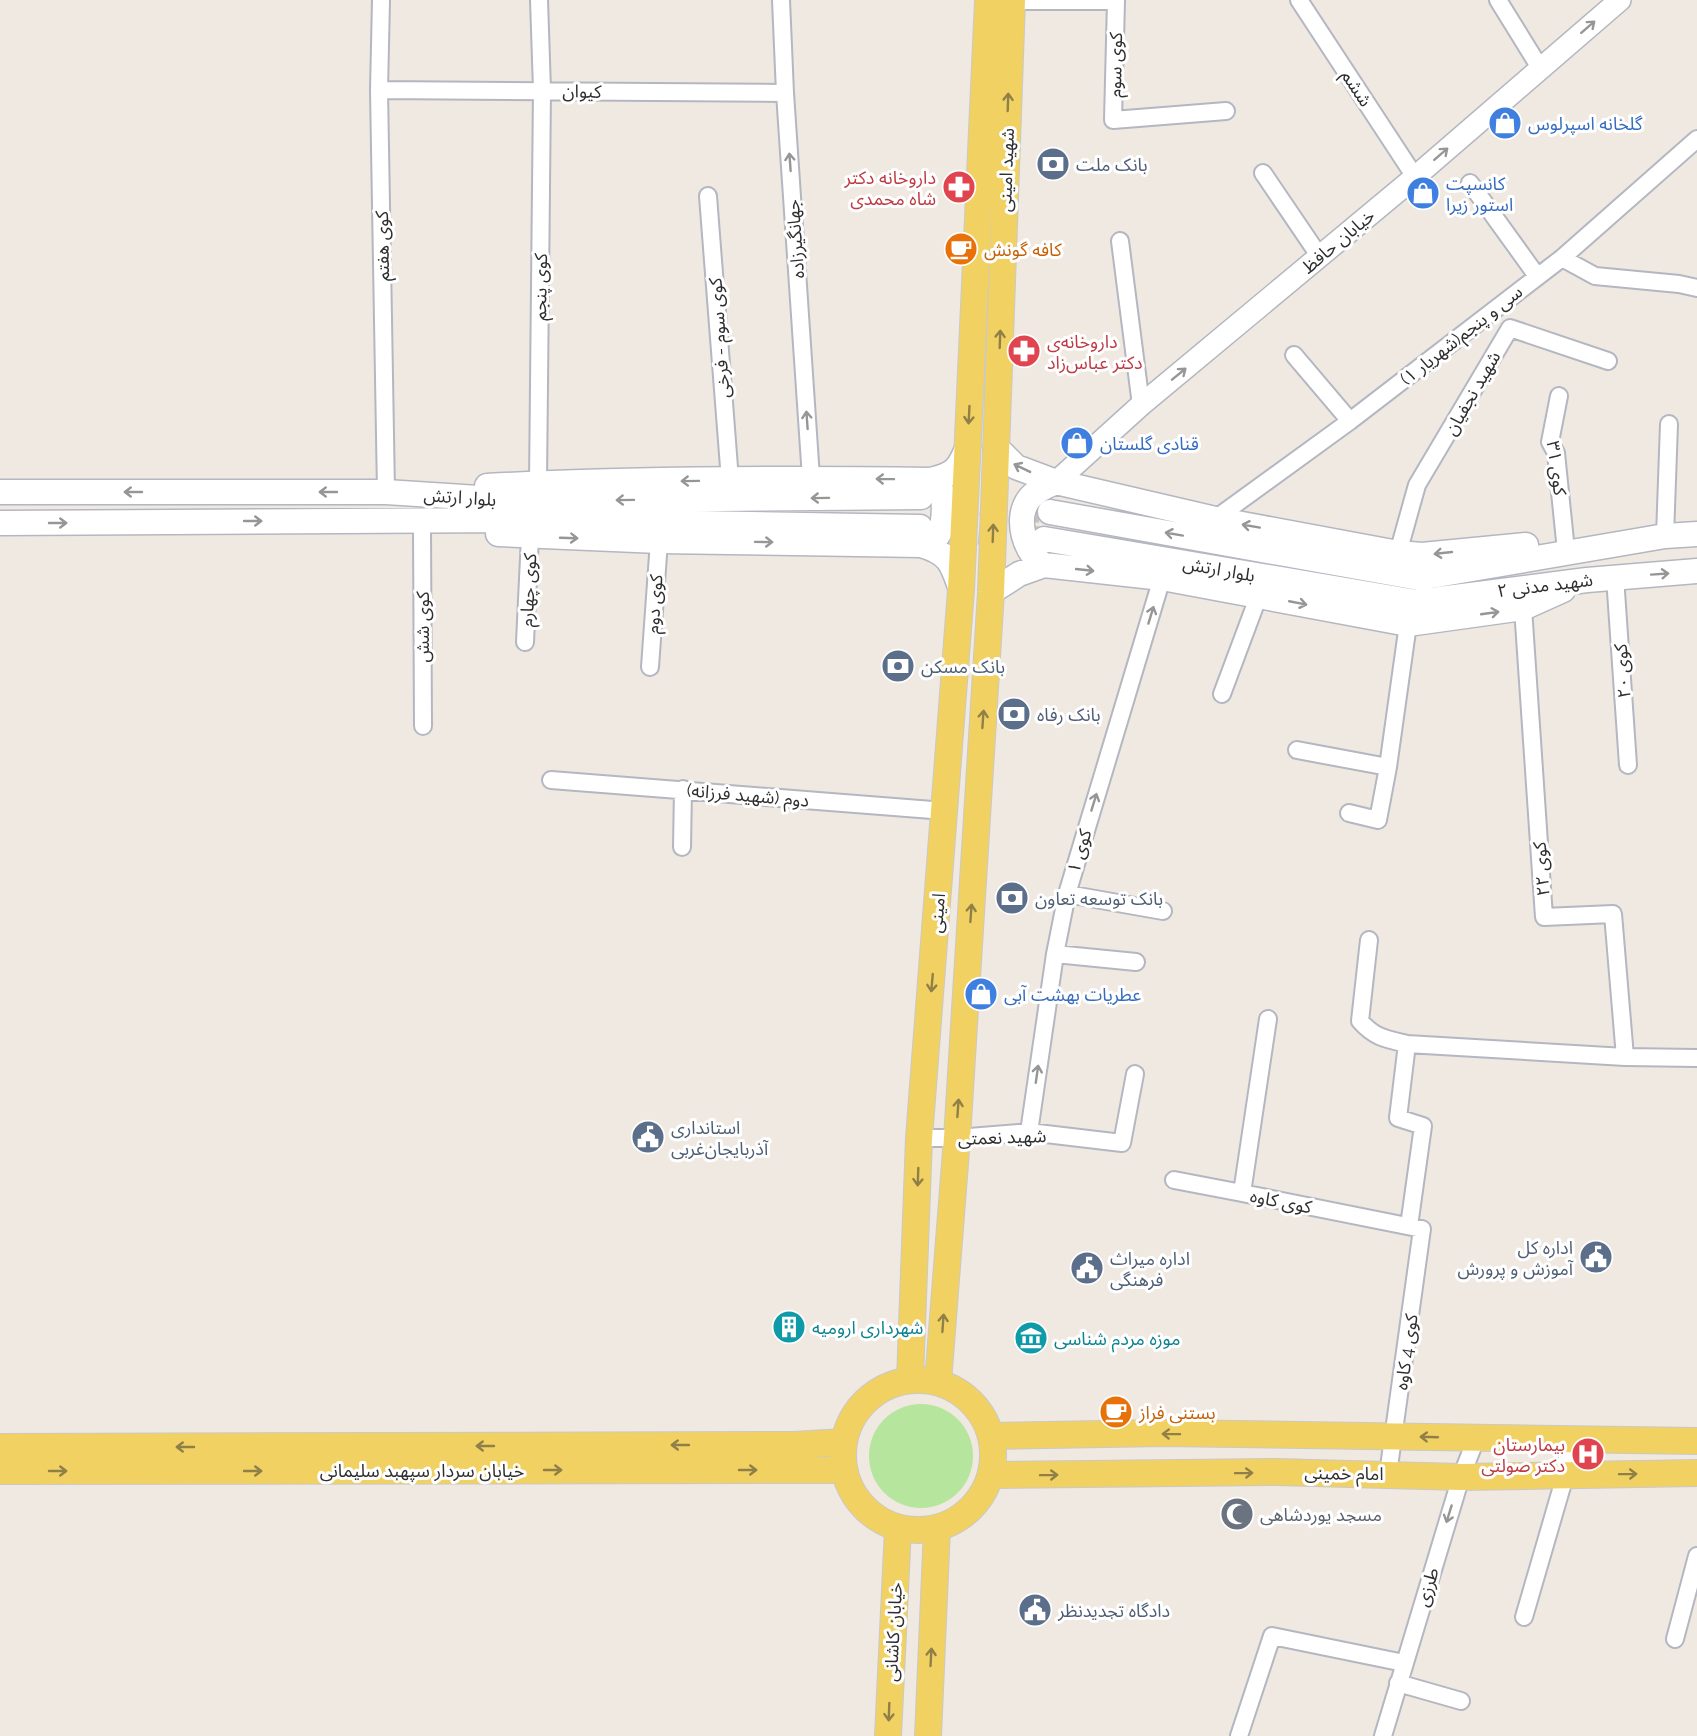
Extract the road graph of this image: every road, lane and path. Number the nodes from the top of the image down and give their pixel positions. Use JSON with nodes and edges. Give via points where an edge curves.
{"nodes":[{"id":1,"x":381,"y":0,"type":"edge"},
{"id":2,"x":539,"y":0,"type":"edge"},
{"id":3,"x":781,"y":0,"type":"edge"},
{"id":4,"x":1004,"y":0,"type":"edge"},
{"id":5,"x":1299,"y":0,"type":"edge"},
{"id":6,"x":1497,"y":0,"type":"edge"},
{"id":7,"x":1613,"y":2,"type":"edge"},
{"id":8,"x":1540,"y":68,"type":"junction"},
{"id":9,"x":379,"y":90,"type":"junction"},
{"id":10,"x":542,"y":90,"type":"junction"},
{"id":11,"x":786,"y":93,"type":"junction"},
{"id":12,"x":1226,"y":111,"type":"dead end"},
{"id":13,"x":1697,"y":139,"type":"edge"},
{"id":14,"x":1263,"y":173,"type":"dead end"},
{"id":15,"x":1415,"y":177,"type":"junction"},
{"id":16,"x":1470,"y":183,"type":"dead end"},
{"id":17,"x":708,"y":196,"type":"dead end"},
{"id":18,"x":1120,"y":241,"type":"dead end"},
{"id":19,"x":1320,"y":257,"type":"junction"},
{"id":20,"x":1562,"y":258,"type":"junction"},
{"id":21,"x":1537,"y":276,"type":"junction"},
{"id":22,"x":1697,"y":288,"type":"edge"},
{"id":23,"x":1294,"y":355,"type":"dead end"},
{"id":24,"x":1608,"y":361,"type":"dead end"},
{"id":25,"x":1559,"y":396,"type":"dead end"},
{"id":26,"x":1141,"y":405,"type":"junction"},
{"id":27,"x":1350,"y":421,"type":"junction"},
{"id":28,"x":1669,"y":424,"type":"dead end"},
{"id":29,"x":968,"y":446,"type":"junction"},
{"id":30,"x":996,"y":447,"type":"junction"},
{"id":31,"x":811,"y":478,"type":"junction"},
{"id":32,"x":730,"y":480,"type":"junction"},
{"id":33,"x":1056,"y":482,"type":"junction"},
{"id":34,"x":538,"y":483,"type":"junction"},
{"id":35,"x":926,"y":489,"type":"junction"},
{"id":36,"x":0,"y":492,"type":"edge"},
{"id":37,"x":386,"y":492,"type":"junction"},
{"id":38,"x":1050,"y":512,"type":"tunnel mouth"},
{"id":39,"x":1215,"y":519,"type":"junction"},
{"id":40,"x":386,"y":520,"type":"junction"},
{"id":41,"x":0,"y":523,"type":"edge"},
{"id":42,"x":422,"y":528,"type":"junction"},
{"id":43,"x":1697,"y":534,"type":"edge"},
{"id":44,"x":920,"y":536,"type":"junction"},
{"id":45,"x":1665,"y":536,"type":"junction"},
{"id":46,"x":530,"y":537,"type":"junction"},
{"id":47,"x":1044,"y":539,"type":"tunnel mouth"},
{"id":48,"x":658,"y":541,"type":"junction"},
{"id":49,"x":1574,"y":545,"type":"junction"},
{"id":50,"x":1397,"y":564,"type":"junction"},
{"id":51,"x":1044,"y":565,"type":"junction"},
{"id":52,"x":1697,"y":571,"type":"edge"},
{"id":53,"x":1615,"y":577,"type":"junction"},
{"id":54,"x":1162,"y":578,"type":"junction"},
{"id":55,"x":1587,"y":580,"type":"junction"},
{"id":56,"x":961,"y":590,"type":"junction"},
{"id":57,"x":992,"y":592,"type":"junction"},
{"id":58,"x":1259,"y":595,"type":"junction"},
{"id":59,"x":1393,"y":599,"type":"joint"},
{"id":60,"x":1523,"y":608,"type":"junction"},
{"id":61,"x":1408,"y":624,"type":"junction"},
{"id":62,"x":525,"y":642,"type":"dead end"},
{"id":63,"x":650,"y":668,"type":"dead end"},
{"id":64,"x":1222,"y":694,"type":"dead end"},
{"id":65,"x":423,"y":726,"type":"dead end"},
{"id":66,"x":1297,"y":750,"type":"dead end"},
{"id":67,"x":1628,"y":765,"type":"dead end"},
{"id":68,"x":1388,"y":767,"type":"junction"},
{"id":69,"x":551,"y":780,"type":"dead end"},
{"id":70,"x":683,"y":789,"type":"junction"},
{"id":71,"x":945,"y":811,"type":"junction"},
{"id":72,"x":1349,"y":813,"type":"dead end"},
{"id":73,"x":682,"y":847,"type":"dead end"},
{"id":74,"x":1066,"y":894,"type":"junction"},
{"id":75,"x":1163,"y":911,"type":"dead end"},
{"id":76,"x":1369,"y":939,"type":"dead end"},
{"id":77,"x":1054,"y":954,"type":"junction"},
{"id":78,"x":1136,"y":962,"type":"dead end"},
{"id":79,"x":1268,"y":1019,"type":"dead end"},
{"id":80,"x":1407,"y":1044,"type":"junction"},
{"id":81,"x":1624,"y":1057,"type":"junction"},
{"id":82,"x":1697,"y":1058,"type":"edge"},
{"id":83,"x":1135,"y":1074,"type":"dead end"},
{"id":84,"x":1029,"y":1132,"type":"junction"},
{"id":85,"x":919,"y":1138,"type":"junction"},
{"id":86,"x":957,"y":1138,"type":"junction"},
{"id":87,"x":1174,"y":1180,"type":"dead end"},
{"id":88,"x":1242,"y":1193,"type":"junction"},
{"id":89,"x":1416,"y":1227,"type":"junction"},
{"id":90,"x":910,"y":1379,"type":"junction"},
{"id":91,"x":938,"y":1382,"type":"junction"},
{"id":92,"x":991,"y":1436,"type":"junction"},
{"id":93,"x":1394,"y":1436,"type":"junction"},
{"id":94,"x":1476,"y":1439,"type":"junction"},
{"id":95,"x":1569,"y":1440,"type":"junction"},
{"id":96,"x":1697,"y":1441,"type":"edge"},
{"id":97,"x":844,"y":1442,"type":"junction"},
{"id":98,"x":0,"y":1447,"type":"edge"},
{"id":99,"x":844,"y":1470,"type":"junction"},
{"id":100,"x":0,"y":1471,"type":"edge"},
{"id":101,"x":1697,"y":1473,"type":"edge"},
{"id":102,"x":1388,"y":1474,"type":"junction"},
{"id":103,"x":991,"y":1475,"type":"junction"},
{"id":104,"x":1565,"y":1476,"type":"junction"},
{"id":105,"x":1461,"y":1477,"type":"junction"},
{"id":106,"x":898,"y":1528,"type":"junction"},
{"id":107,"x":937,"y":1528,"type":"junction"},
{"id":108,"x":1697,"y":1556,"type":"edge"},
{"id":109,"x":1524,"y":1617,"type":"dead end"},
{"id":110,"x":1675,"y":1639,"type":"dead end"},
{"id":111,"x":1404,"y":1663,"type":"junction"},
{"id":112,"x":1398,"y":1683,"type":"junction"},
{"id":113,"x":1461,"y":1701,"type":"dead end"},
{"id":114,"x":888,"y":1736,"type":"edge"},
{"id":115,"x":928,"y":1736,"type":"edge"},
{"id":116,"x":1239,"y":1736,"type":"edge"},
{"id":117,"x":1383,"y":1736,"type":"edge"}],
"edges":[{"from":1,"to":9,"type":"street","name":"کوی هفتم"},
{"from":2,"to":10,"type":"street","name":"کوی پنجم"},
{"from":3,"to":11,"type":"street","name":"جهانگیرزاده"},
{"from":4,"to":12,"type":"street","name":"کوی سوم","via":[[1116,1],[1113,120]]},
{"from":4,"to":29,"type":"main road","name":"شهید امینی","one_way":true},
{"from":30,"to":4,"type":"main road","name":"شهید امینی","one_way":true},
{"from":5,"to":15,"type":"street","name":"ششم"},
{"from":6,"to":8,"type":"street"},
{"from":8,"to":7,"type":"street","name":"خیابان حافظ","one_way":true},
{"from":15,"to":8,"type":"street","name":"خیابان حافظ","one_way":true},
{"from":9,"to":10,"type":"street","name":"کیوان"},
{"from":9,"to":37,"type":"street","name":"کوی هفتم"},
{"from":10,"to":11,"type":"street","name":"کیوان"},
{"from":10,"to":34,"type":"street","name":"کوی پنجم"},
{"from":31,"to":11,"type":"street","name":"جهانگیرزاده","one_way":true},
{"from":13,"to":20,"type":"street","name":"سی و پنجم(شهریار ۱)"},
{"from":14,"to":19,"type":"street"},
{"from":15,"to":19,"type":"street","name":"خیابان حافظ"},
{"from":16,"to":21,"type":"street"},
{"from":17,"to":32,"type":"street","name":"کوی سوم - فرخی"},
{"from":18,"to":26,"type":"street"},
{"from":26,"to":19,"type":"street","name":"خیابان حافظ","one_way":true},
{"from":20,"to":21,"type":"street","name":"سی و پنجم(شهریار ۱)"},
{"from":20,"to":22,"type":"street","via":[[1595,276]]},
{"from":21,"to":27,"type":"street","name":"سی و پنجم(شهریار ۱)"},
{"from":23,"to":27,"type":"street"},
{"from":24,"to":50,"type":"street","name":"شهید نجفیان","via":[[1510,328],[1417,485]]},
{"from":25,"to":49,"type":"street","name":"کوی ۳۱","via":[[1550,442],[1556,453]]},
{"from":26,"to":33,"type":"street","name":"خیابان حافظ"},
{"from":27,"to":39,"type":"street","name":"سی و پنجم(شهریار ۱)"},
{"from":28,"to":45,"type":"street"},
{"from":29,"to":35,"type":"main road","via":[[954,472]]},
{"from":29,"to":56,"type":"main road","name":"امینی"},
{"from":33,"to":30,"type":"main road","one_way":true,"via":[[1016,467]]},
{"from":57,"to":30,"type":"main road","name":"شهید امینی","one_way":true},
{"from":31,"to":32,"type":"main road"},
{"from":35,"to":31,"type":"main road","one_way":true},
{"from":32,"to":34,"type":"main road","one_way":true},
{"from":33,"to":39,"type":"main road"},
{"from":33,"to":51,"type":"main road","via":[[1030,497],[1024,506],[1022,522],[1028,549]]},
{"from":34,"to":37,"type":"main road"},
{"from":35,"to":37,"type":"main road","name":"بلوار ارتش","one_way":true,"via":[[526,501]]},
{"from":35,"to":44,"type":"main road","via":[[939,486],[944,497],[943,519],[931,542]]},
{"from":37,"to":36,"type":"main road","name":"بلوار ارتش","one_way":true},
{"from":50,"to":38,"type":"main road","name":"بلوار ارتش","one_way":true},
{"from":50,"to":39,"type":"main road","one_way":true},
{"from":41,"to":40,"type":"main road","name":"بلوار ارتش","one_way":true},
{"from":40,"to":42,"type":"main road"},
{"from":40,"to":44,"type":"main road","name":"بلوار ارتش","via":[[527,520]]},
{"from":42,"to":46,"type":"main road"},
{"from":42,"to":65,"type":"street","name":"کوی شش"},
{"from":43,"to":45,"type":"main road","name":"شهید مدنی ۲"},
{"from":48,"to":44,"type":"main road","one_way":true},
{"from":44,"to":56,"type":"main road","via":[[949,560]]},
{"from":45,"to":49,"type":"main road","name":"شهید مدنی ۲"},
{"from":46,"to":48,"type":"main road","one_way":true},
{"from":46,"to":62,"type":"street","name":"کوی چهارم"},
{"from":47,"to":59,"type":"main road","name":"بلوار ارتش"},
{"from":48,"to":63,"type":"street","name":"کوی دوم"},
{"from":49,"to":50,"type":"main road","name":"شهید مدنی ۲","one_way":true,"via":[[1419,578]]},
{"from":51,"to":54,"type":"main road","one_way":true},
{"from":51,"to":57,"type":"main road","via":[[1019,574]]},
{"from":53,"to":52,"type":"main road","name":"شهید مدنی ۲","one_way":true},
{"from":53,"to":55,"type":"main road","name":"شهید مدنی ۲"},
{"from":53,"to":67,"type":"street","name":"کوی ۲۰"},
{"from":54,"to":58,"type":"main road"},
{"from":74,"to":54,"type":"street","name":"کوی ۱","one_way":true},
{"from":55,"to":59,"type":"main road","name":"شهید مدنی ۲","via":[[1416,602]]},
{"from":55,"to":60,"type":"main road"},
{"from":56,"to":71,"type":"main road","name":"امینی"},
{"from":86,"to":57,"type":"main road","name":"امینی","one_way":true},
{"from":58,"to":61,"type":"main road","one_way":true},
{"from":58,"to":64,"type":"street"},
{"from":61,"to":60,"type":"main road","one_way":true},
{"from":60,"to":81,"type":"street","name":"کوی ۲۲","via":[[1544,917],[1613,914]]},
{"from":61,"to":68,"type":"street"},
{"from":66,"to":68,"type":"street"},
{"from":68,"to":72,"type":"street","via":[[1378,820]]},
{"from":69,"to":70,"type":"street","name":"دوم (شهید فرزانه)"},
{"from":70,"to":71,"type":"street","name":"دوم (شهید فرزانه)"},
{"from":70,"to":73,"type":"street"},
{"from":71,"to":85,"type":"main road","name":"امینی","one_way":true},
{"from":74,"to":75,"type":"street"},
{"from":74,"to":77,"type":"street","name":"کوی ۱"},
{"from":76,"to":80,"type":"street","via":[[1360,1021],[1379,1038]]},
{"from":77,"to":78,"type":"street"},
{"from":84,"to":77,"type":"street","name":"کوی ۱","one_way":true},
{"from":79,"to":88,"type":"street","name":"کوی کاوه"},
{"from":80,"to":81,"type":"street"},
{"from":80,"to":89,"type":"street","name":"کوی 4 کاوه","via":[[1398,1118],[1423,1126]]},
{"from":81,"to":82,"type":"street"},
{"from":83,"to":84,"type":"street","name":"شهید نعمتی","via":[[1122,1143]]},
{"from":84,"to":86,"type":"street","name":"شهید نعمتی"},
{"from":85,"to":86,"type":"street","name":"شهید نعمتی"},
{"from":85,"to":90,"type":"main road","name":"امینی","one_way":true},
{"from":91,"to":86,"type":"main road","name":"امینی","one_way":true},
{"from":87,"to":88,"type":"street"},
{"from":88,"to":89,"type":"street","name":"کوی کاوه"},
{"from":89,"to":93,"type":"street","name":"کوی 4 کاوه"},
{"from":90,"to":91,"type":"main road"},
{"from":90,"to":97,"type":"main road","via":[[892,1383],[862,1404],[851,1419]]},
{"from":91,"to":92,"type":"main road","via":[[956,1389],[972,1402]]},
{"from":93,"to":92,"type":"main road","name":"امام خمینی","one_way":true},
{"from":92,"to":103,"type":"main road"},
{"from":94,"to":93,"type":"main road","name":"امام خمینی","one_way":true},
{"from":93,"to":102,"type":"street","name":"کوی 4 کاوه"},
{"from":94,"to":95,"type":"main road","name":"امام خمینی"},
{"from":94,"to":105,"type":"street","name":"طرزی"},
{"from":95,"to":96,"type":"main road","name":"امام خمینی"},
{"from":95,"to":104,"type":"street"},
{"from":97,"to":98,"type":"main road","name":"خیابان سردار سپهبد سلیمانی","one_way":true},
{"from":97,"to":99,"type":"main road"},
{"from":100,"to":99,"type":"main road","name":"خیابان سردار سپهبد سلیمانی","one_way":true},
{"from":99,"to":106,"type":"main road","via":[[849,1486],[869,1512]]},
{"from":104,"to":101,"type":"main road","name":"امام خمینی","one_way":true},
{"from":103,"to":102,"type":"main road","name":"امام خمینی","one_way":true},
{"from":102,"to":105,"type":"main road","name":"امام خمینی"},
{"from":103,"to":107,"type":"main road","via":[[971,1509]]},
{"from":104,"to":105,"type":"main road","name":"امام خمینی"},
{"from":104,"to":109,"type":"street"},
{"from":105,"to":111,"type":"street","name":"طرزی","one_way":true},
{"from":106,"to":107,"type":"main road"},
{"from":106,"to":114,"type":"main road","name":"خیابان کاشانی","one_way":true},
{"from":115,"to":107,"type":"main road","one_way":true},
{"from":108,"to":110,"type":"street"},
{"from":111,"to":112,"type":"street","name":"طرزی"},
{"from":111,"to":116,"type":"street","via":[[1272,1636]]},
{"from":112,"to":113,"type":"street"},
{"from":112,"to":117,"type":"street","name":"طرزی"}]}
